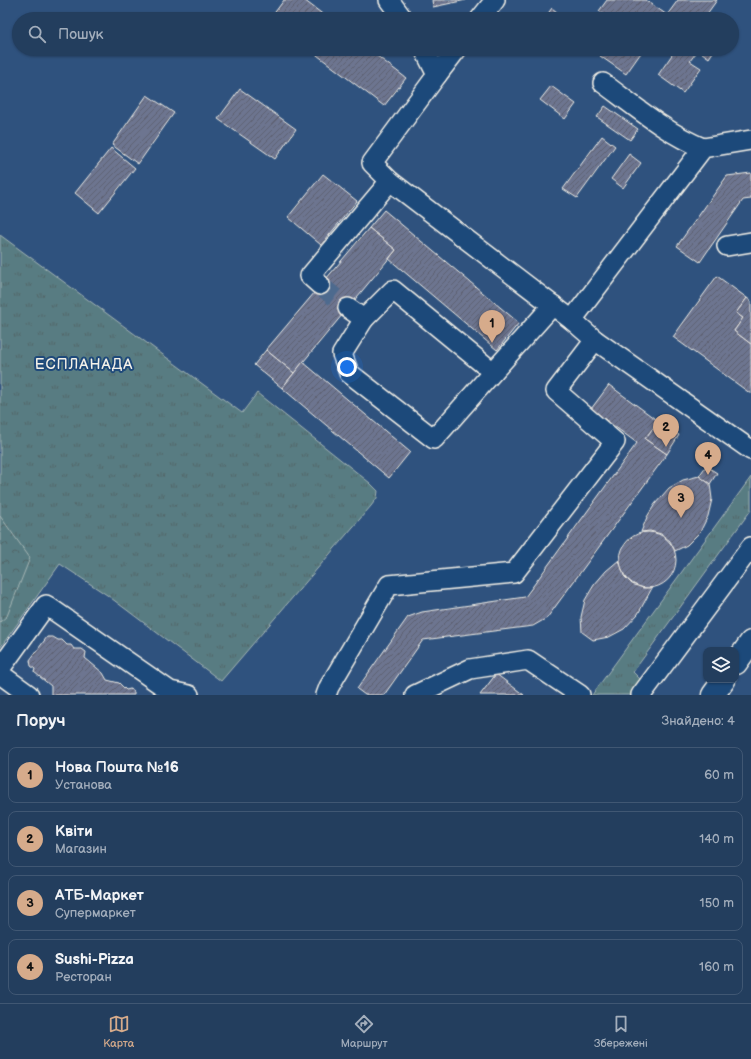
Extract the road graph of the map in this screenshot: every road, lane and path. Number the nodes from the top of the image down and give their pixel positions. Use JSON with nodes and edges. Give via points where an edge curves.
{"nodes":[{"id":1,"x":388,"y":0,"type":"edge"},
{"id":2,"x":495,"y":0,"type":"edge"},
{"id":3,"x":397,"y":12,"type":"edge"},
{"id":4,"x":486,"y":12,"type":"edge"},
{"id":5,"x":428,"y":56,"type":"edge"},
{"id":6,"x":452,"y":56,"type":"edge"},
{"id":7,"x":437,"y":75,"type":"junction"},
{"id":8,"x":603,"y":83,"type":"dead end"},
{"id":9,"x":751,"y":140,"type":"edge"},
{"id":10,"x":703,"y":148,"type":"junction"},
{"id":11,"x":390,"y":182,"type":"junction"},
{"id":12,"x":751,"y":242,"type":"edge"},
{"id":13,"x":727,"y":246,"type":"dead end"},
{"id":14,"x":320,"y":285,"type":"tunnel mouth"},
{"id":15,"x":553,"y":305,"type":"junction"},
{"id":16,"x":348,"y":308,"type":"tunnel mouth"},
{"id":17,"x":364,"y":319,"type":"junction"},
{"id":18,"x":572,"y":320,"type":"junction"},
{"id":19,"x":595,"y":340,"type":"junction"},
{"id":20,"x":493,"y":379,"type":"junction"},
{"id":21,"x":751,"y":450,"type":"edge"},
{"id":22,"x":751,"y":547,"type":"edge"},
{"id":23,"x":751,"y":642,"type":"edge"},
{"id":24,"x":739,"y":659,"type":"edge"},
{"id":25,"x":0,"y":669,"type":"edge"},
{"id":26,"x":0,"y":674,"type":"edge"},
{"id":27,"x":722,"y":683,"type":"edge"},
{"id":28,"x":29,"y":695,"type":"edge"},
{"id":29,"x":189,"y":695,"type":"edge"},
{"id":30,"x":326,"y":695,"type":"edge"},
{"id":31,"x":415,"y":695,"type":"edge"},
{"id":32,"x":580,"y":695,"type":"edge"},
{"id":33,"x":641,"y":695,"type":"edge"},
{"id":34,"x":713,"y":695,"type":"edge"}],
"edges":[{"from":1,"to":3,"type":"lane"},
{"from":2,"to":4,"type":"lane"},
{"from":5,"to":7,"type":"lane"},
{"from":6,"to":7,"type":"lane"},
{"from":7,"to":11,"type":"lane","via":[[372,163]]},
{"from":8,"to":10,"type":"lane","via":[[674,133]]},
{"from":9,"to":10,"type":"lane"},
{"from":10,"to":18,"type":"lane"},
{"from":11,"to":14,"type":"lane","via":[[310,276]]},
{"from":11,"to":15,"type":"lane"},
{"from":12,"to":13,"type":"lane"},
{"from":15,"to":18,"type":"lane"},
{"from":15,"to":20,"type":"lane"},
{"from":16,"to":17,"type":"lane"},
{"from":17,"to":20,"type":"lane","via":[[393,290]]},
{"from":17,"to":20,"type":"lane","via":[[342,354],[349,373],[439,439]]},
{"from":18,"to":19,"type":"lane"},
{"from":19,"to":21,"type":"lane"},
{"from":19,"to":30,"type":"lane","via":[[556,391],[614,442],[514,573],[389,585]]},
{"from":22,"to":33,"type":"lane"},
{"from":23,"to":24,"type":"main road"},
{"from":25,"to":29,"type":"lane","via":[[46,605],[170,691]]},
{"from":26,"to":28,"type":"lane"},
{"from":27,"to":34,"type":"main road"},
{"from":31,"to":32,"type":"lane","via":[[470,669],[528,660]]}]}
